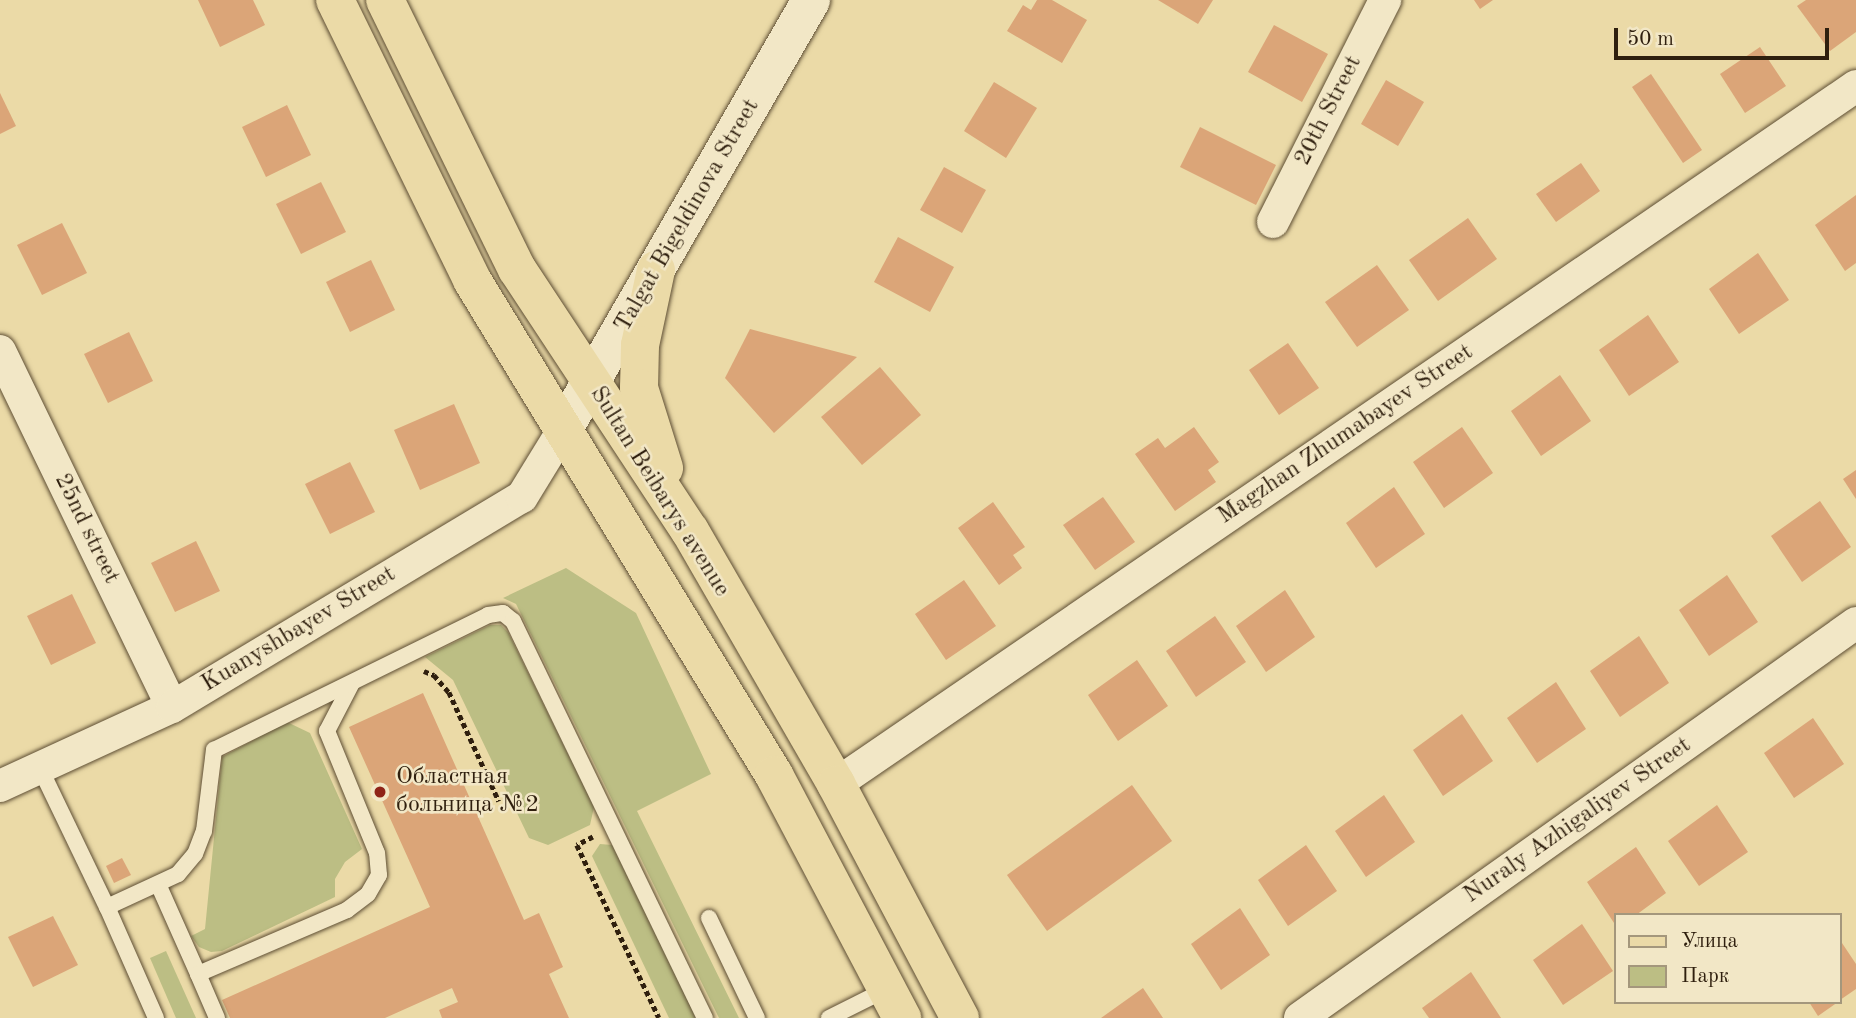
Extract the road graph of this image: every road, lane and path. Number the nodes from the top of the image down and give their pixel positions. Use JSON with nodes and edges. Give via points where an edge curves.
{"nodes":[{"id":1,"x":335,"y":0,"type":"edge"},
{"id":2,"x":384,"y":0,"type":"edge"},
{"id":3,"x":811,"y":0,"type":"edge"},
{"id":4,"x":1385,"y":0,"type":"edge"},
{"id":5,"x":1856,"y":86,"type":"edge"},
{"id":6,"x":1273,"y":222,"type":"dead end"},
{"id":7,"x":656,"y":270,"type":"junction"},
{"id":8,"x":0,"y":351,"type":"edge"},
{"id":9,"x":591,"y":385,"type":"junction"},
{"id":10,"x":563,"y":430,"type":"junction"},
{"id":11,"x":690,"y":531,"type":"junction"},
{"id":12,"x":1856,"y":623,"type":"edge"},
{"id":13,"x":382,"y":667,"type":"junction"},
{"id":14,"x":353,"y":681,"type":"junction"},
{"id":15,"x":172,"y":707,"type":"junction"},
{"id":16,"x":40,"y":768,"type":"junction"},
{"id":17,"x":836,"y":784,"type":"junction"},
{"id":18,"x":0,"y":786,"type":"edge"},
{"id":19,"x":499,"y":801,"type":"dead end"},
{"id":20,"x":612,"y":826,"type":"junction"},
{"id":21,"x":158,"y":884,"type":"junction"},
{"id":22,"x":107,"y":907,"type":"junction"},
{"id":23,"x":709,"y":918,"type":"dead end"},
{"id":24,"x":198,"y":974,"type":"junction"},
{"id":25,"x":895,"y":1003,"type":"edge"},
{"id":26,"x":156,"y":1018,"type":"edge"},
{"id":27,"x":217,"y":1018,"type":"edge"},
{"id":28,"x":659,"y":1018,"type":"edge"},
{"id":29,"x":705,"y":1018,"type":"edge"},
{"id":30,"x":757,"y":1018,"type":"edge"},
{"id":31,"x":829,"y":1018,"type":"edge"},
{"id":32,"x":960,"y":1018,"type":"edge"},
{"id":33,"x":1300,"y":1018,"type":"edge"}],
"edges":[{"from":1,"to":10,"type":"main road","name":"Sultan Beibarys avenue","via":[[472,280]]},
{"from":2,"to":9,"type":"main road","name":"Sultan Beibarys avenue","via":[[517,269]]},
{"from":3,"to":7,"type":"street","name":"Talgat Bigeldinova Street"},
{"from":4,"to":6,"type":"street","name":"20th Street"},
{"from":5,"to":17,"type":"street","name":"Magzhan Zhumabayev Street"},
{"from":7,"to":9,"type":"street","name":"Talgat Bigeldinova Street"},
{"from":7,"to":11,"type":"main road","via":[[640,345],[639,388],[653,441]]},
{"from":8,"to":15,"type":"street","name":"25nd street"},
{"from":9,"to":10,"type":"street","name":"Talgat Bigeldinova Street"},
{"from":9,"to":11,"type":"main road","name":"Sultan Beibarys avenue"},
{"from":10,"to":15,"type":"street","name":"Kuanyshbayev Street","via":[[522,497]]},
{"from":10,"to":25,"type":"main road","name":"Sultan Beibarys avenue","via":[[774,775]]},
{"from":11,"to":17,"type":"main road","name":"Sultan Beibarys avenue"},
{"from":12,"to":33,"type":"street","name":"Nuraly Azhigaliyev Street"},
{"from":13,"to":14,"type":"lane"},
{"from":13,"to":19,"type":"path","via":[[411,667],[435,675],[449,692]]},
{"from":13,"to":20,"type":"lane","via":[[488,615],[503,613],[513,621]]},
{"from":14,"to":21,"type":"lane","via":[[214,750],[204,831],[195,854],[178,874]]},
{"from":14,"to":24,"type":"lane","via":[[327,731],[377,853],[379,875],[368,894],[347,910]]},
{"from":15,"to":16,"type":"street","name":"Kuanyshbayev Street"},
{"from":16,"to":18,"type":"street","name":"Kuanyshbayev Street"},
{"from":16,"to":22,"type":"lane"},
{"from":17,"to":32,"type":"main road","name":"Sultan Beibarys avenue"},
{"from":20,"to":28,"type":"path","via":[[577,845]]},
{"from":20,"to":29,"type":"lane"},
{"from":21,"to":22,"type":"lane"},
{"from":21,"to":24,"type":"lane"},
{"from":22,"to":26,"type":"lane"},
{"from":23,"to":30,"type":"lane"},
{"from":24,"to":27,"type":"lane"},
{"from":25,"to":31,"type":"lane"}]}
